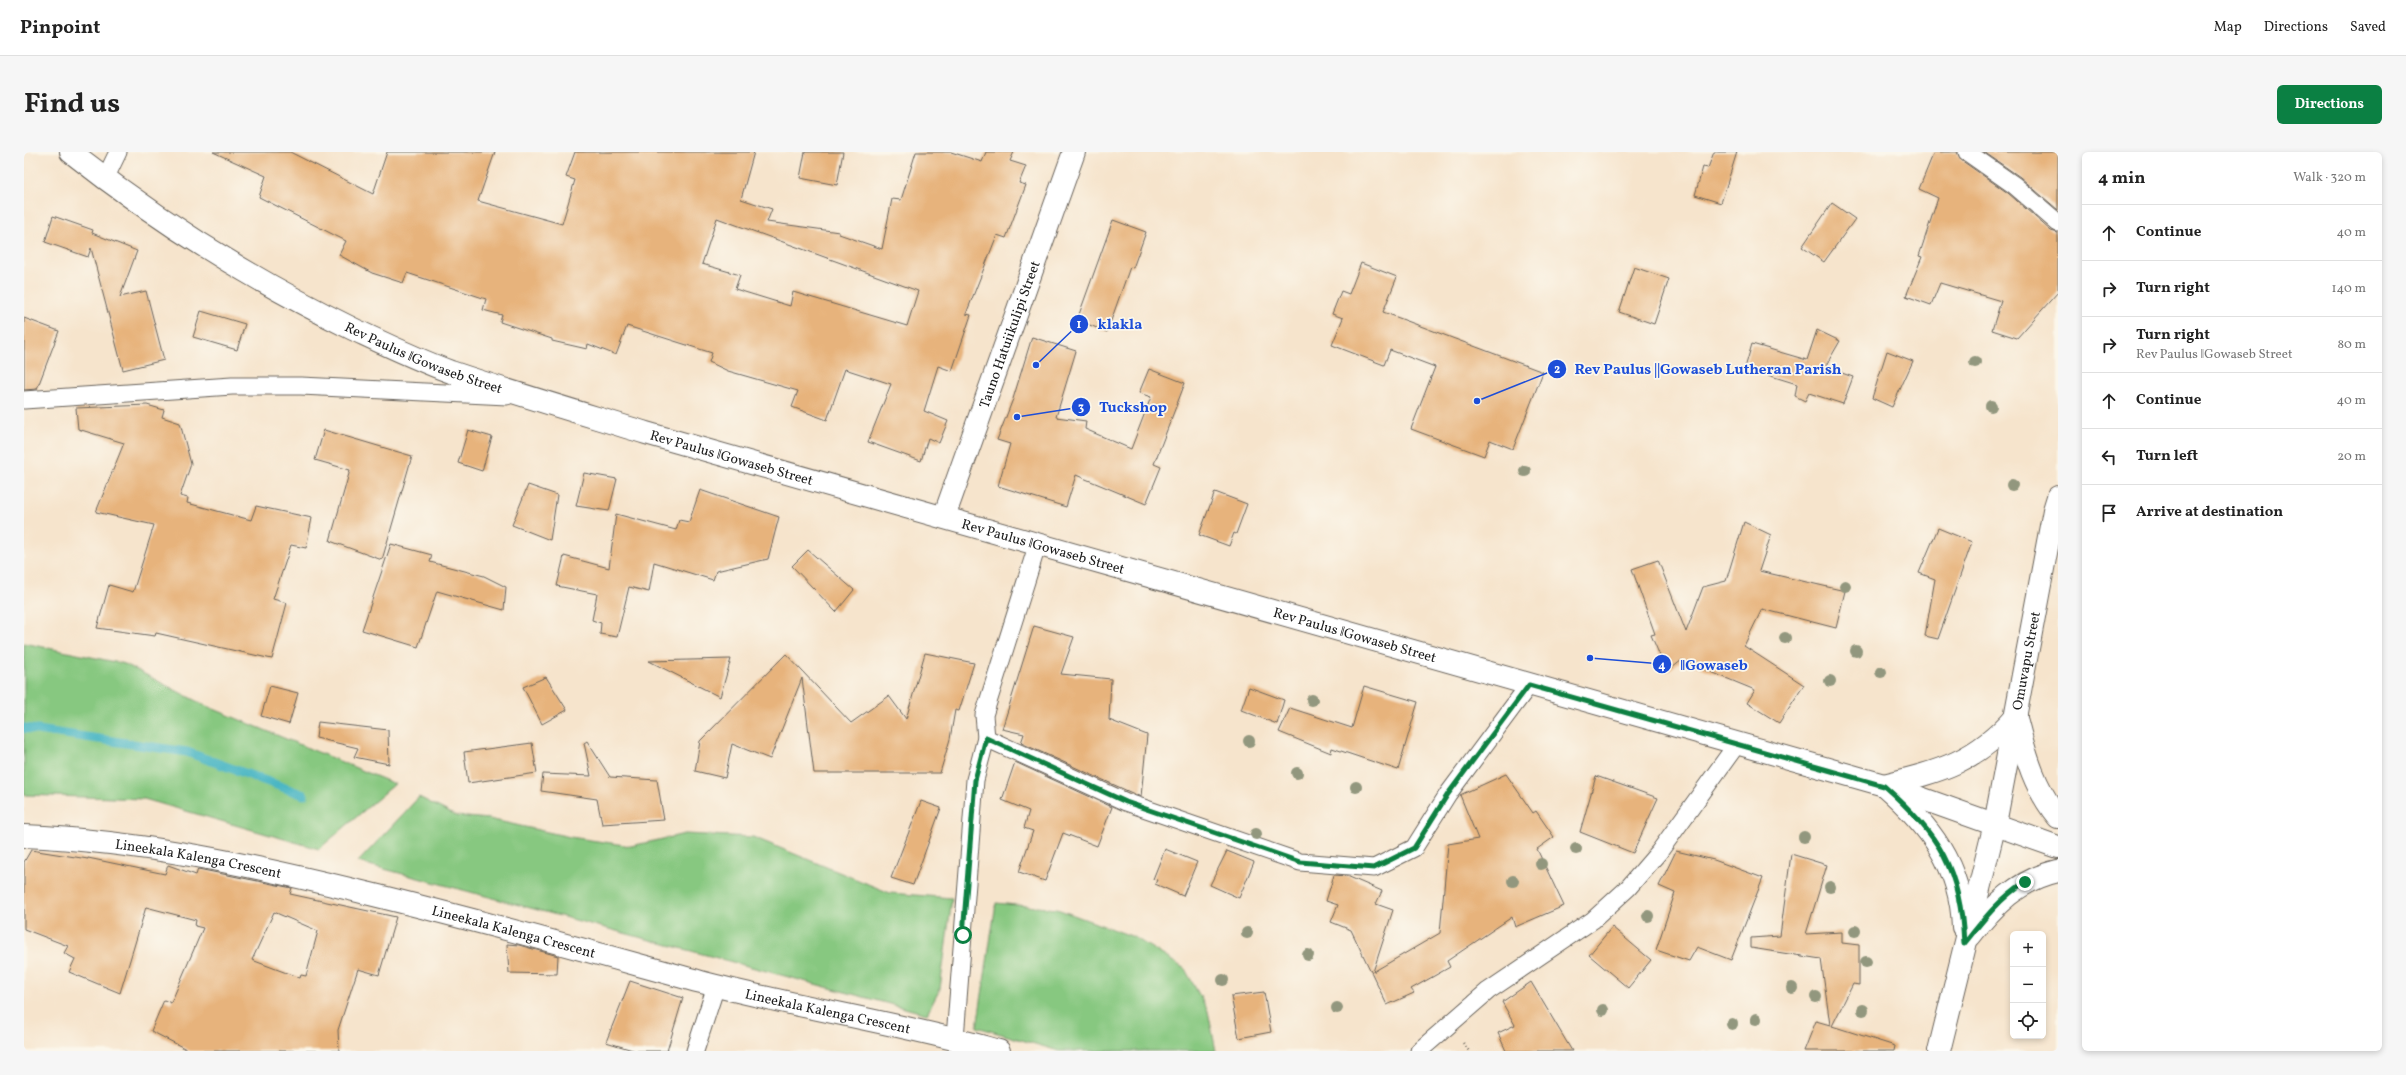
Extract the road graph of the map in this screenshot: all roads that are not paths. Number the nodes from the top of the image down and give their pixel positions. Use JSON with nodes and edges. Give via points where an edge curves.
{"nodes":[{"id":1,"x":71,"y":152,"type":"edge"},
{"id":2,"x":118,"y":152,"type":"edge"},
{"id":3,"x":1074,"y":152,"type":"edge"},
{"id":4,"x":1967,"y":152,"type":"edge"},
{"id":5,"x":105,"y":179,"type":"junction"},
{"id":6,"x":2058,"y":223,"type":"edge"},
{"id":7,"x":528,"y":396,"type":"junction"},
{"id":8,"x":24,"y":400,"type":"edge"},
{"id":9,"x":2058,"y":497,"type":"edge"},
{"id":10,"x":944,"y":517,"type":"junction"},
{"id":11,"x":1038,"y":543,"type":"junction"},
{"id":12,"x":1529,"y":685,"type":"junction"},
{"id":13,"x":2016,"y":715,"type":"junction"},
{"id":14,"x":986,"y":738,"type":"junction"},
{"id":15,"x":1737,"y":744,"type":"junction"},
{"id":16,"x":1884,"y":786,"type":"junction"},
{"id":17,"x":2058,"y":817,"type":"edge"},
{"id":18,"x":1995,"y":824,"type":"junction"},
{"id":19,"x":24,"y":836,"type":"edge"},
{"id":20,"x":2058,"y":847,"type":"edge"},
{"id":21,"x":2058,"y":871,"type":"edge"},
{"id":22,"x":1964,"y":944,"type":"junction"},
{"id":23,"x":716,"y":986,"type":"junction"},
{"id":24,"x":955,"y":1038,"type":"junction"},
{"id":25,"x":696,"y":1051,"type":"edge"},
{"id":26,"x":1000,"y":1051,"type":"edge"},
{"id":27,"x":1419,"y":1051,"type":"edge"},
{"id":28,"x":1939,"y":1051,"type":"edge"}],
"edges":[{"from":1,"to":5,"type":"street","name":"Rev Paulus ǁGowaseb Street"},
{"from":2,"to":5,"type":"lane"},
{"from":3,"to":10,"type":"street","name":"Tauno Hatuiikulipi Street"},
{"from":4,"to":6,"type":"lane","via":[[2014,185]]},
{"from":5,"to":7,"type":"street","name":"Rev Paulus ǁGowaseb Street","via":[[202,246],[311,308],[450,371]]},
{"from":7,"to":8,"type":"lane","via":[[301,386],[232,386]]},
{"from":7,"to":10,"type":"street","name":"Rev Paulus ǁGowaseb Street","via":[[646,433]]},
{"from":9,"to":13,"type":"street","name":"Omuvapu Street"},
{"from":10,"to":11,"type":"street","name":"Rev Paulus ǁGowaseb Street"},
{"from":11,"to":12,"type":"street","name":"Rev Paulus ǁGowaseb Street"},
{"from":11,"to":14,"type":"lane","via":[[984,715]]},
{"from":12,"to":14,"type":"lane","via":[[1448,794],[1414,848],[1374,868],[1300,862],[1126,802]]},
{"from":12,"to":15,"type":"street","name":"Rev Paulus ǁGowaseb Street"},
{"from":13,"to":16,"type":"street","via":[[1998,736],[1978,752],[1947,766]]},
{"from":13,"to":17,"type":"street","via":[[2025,755],[2034,780]]},
{"from":13,"to":18,"type":"street","name":"Omuvapu Street"},
{"from":14,"to":24,"type":"lane","via":[[975,780]]},
{"from":15,"to":16,"type":"street","name":"Rev Paulus ǁGowaseb Street"},
{"from":15,"to":27,"type":"lane","via":[[1659,852],[1628,888],[1593,920],[1488,990]]},
{"from":16,"to":18,"type":"street","name":"Rev Paulus ǁGowaseb Street"},
{"from":16,"to":22,"type":"street","via":[[1912,810],[1932,833],[1950,868],[1962,906]]},
{"from":18,"to":20,"type":"street","name":"Rev Paulus ǁGowaseb Street"},
{"from":18,"to":22,"type":"street","name":"Omuvapu Street"},
{"from":19,"to":23,"type":"street","name":"Lineekala Kalenga Crescent","via":[[139,845],[231,862],[441,911]]},
{"from":21,"to":22,"type":"street","via":[[2025,882],[2008,894],[1990,911]]},
{"from":22,"to":28,"type":"street"},
{"from":23,"to":24,"type":"street","name":"Lineekala Kalenga Crescent"},
{"from":23,"to":25,"type":"lane"},
{"from":24,"to":26,"type":"street","name":"Lineekala Kalenga Crescent"}]}
